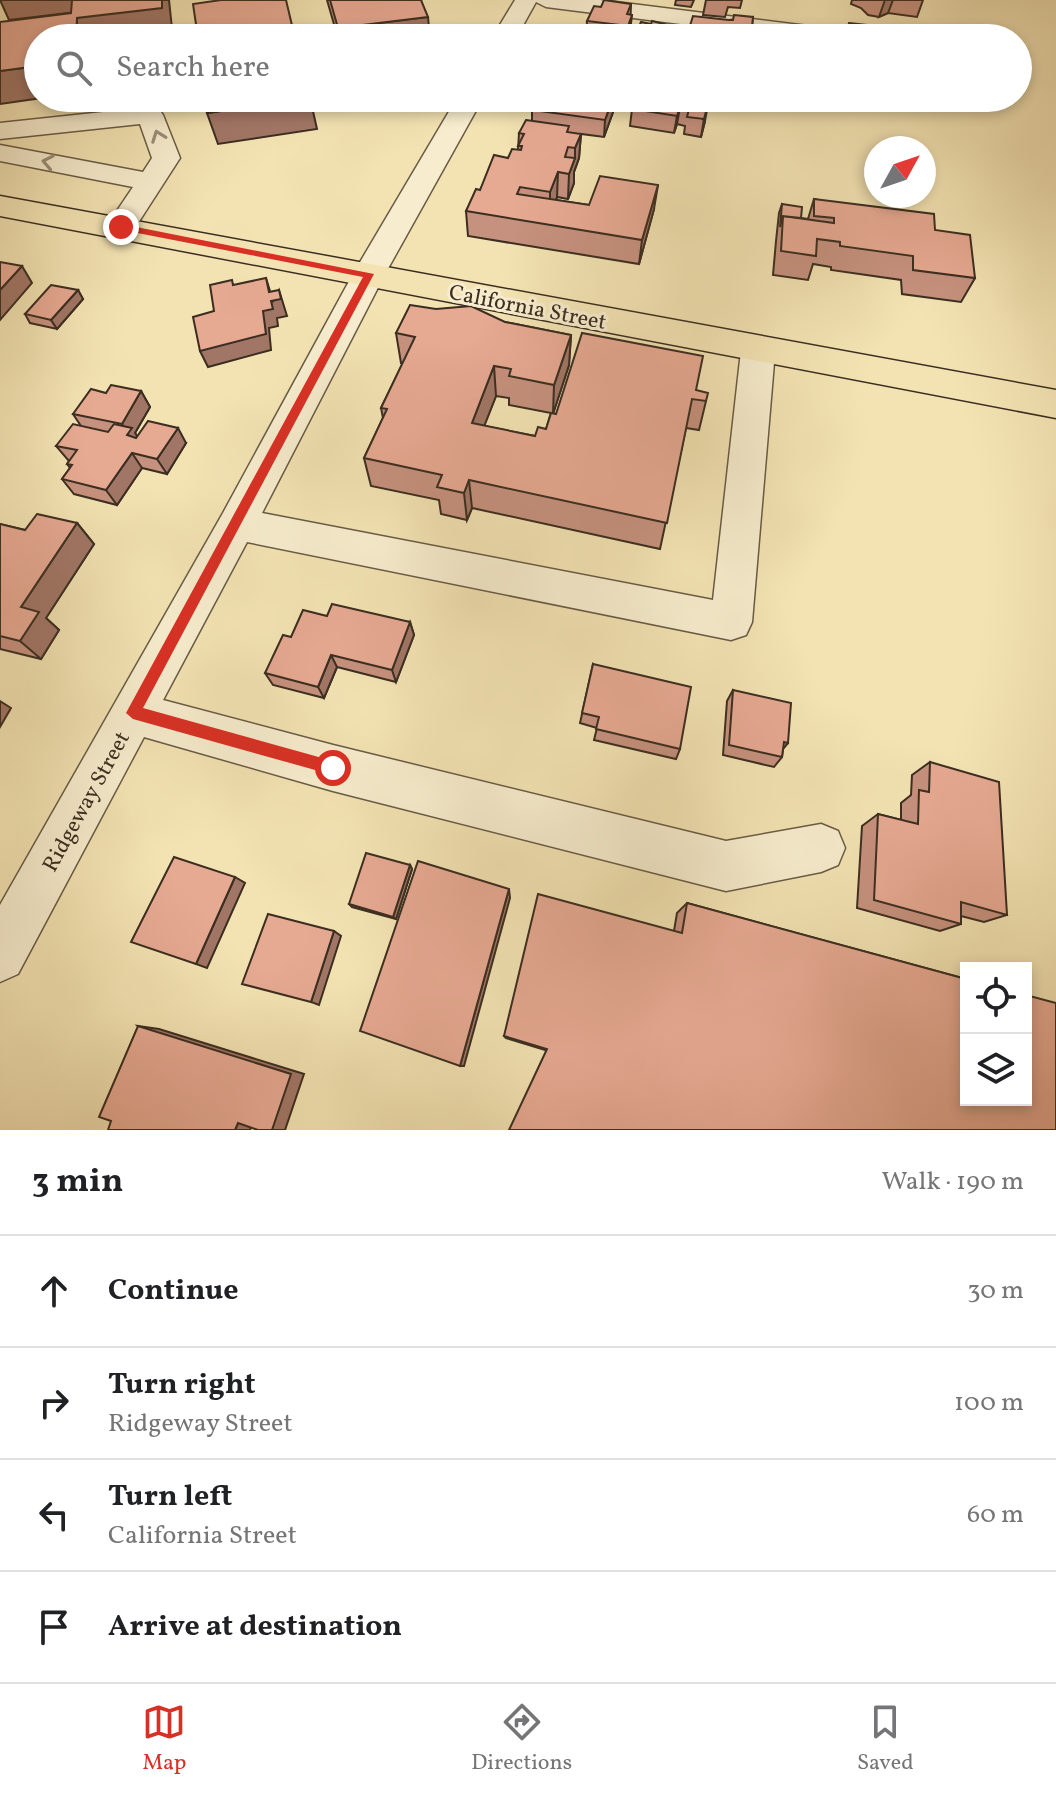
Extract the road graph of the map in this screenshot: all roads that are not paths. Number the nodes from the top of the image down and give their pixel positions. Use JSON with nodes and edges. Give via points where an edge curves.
{"nodes":[{"id":1,"x":526,"y":0,"type":"edge"},
{"id":2,"x":546,"y":0,"type":"edge"},
{"id":3,"x":512,"y":24,"type":"edge"},
{"id":4,"x":737,"y":24,"type":"edge"},
{"id":5,"x":462,"y":112,"type":"edge"},
{"id":6,"x":0,"y":131,"type":"edge"},
{"id":7,"x":0,"y":153,"type":"edge"},
{"id":8,"x":150,"y":182,"type":"junction"},
{"id":9,"x":0,"y":206,"type":"edge"},
{"id":10,"x":121,"y":227,"type":"junction"},
{"id":11,"x":369,"y":274,"type":"junction"},
{"id":12,"x":758,"y":351,"type":"junction"},
{"id":13,"x":1056,"y":404,"type":"edge"},
{"id":14,"x":237,"y":524,"type":"junction"},
{"id":15,"x":133,"y":713,"type":"junction"},
{"id":16,"x":821,"y":848,"type":"dead end"},
{"id":17,"x":0,"y":956,"type":"edge"}],
"edges":[{"from":1,"to":3,"type":"street"},
{"from":2,"to":4,"type":"street"},
{"from":5,"to":11,"type":"street","name":"Ridgeway Street"},
{"from":8,"to":6,"type":"street","one_way":true,"via":[[166,158],[150,115]]},
{"from":8,"to":7,"type":"street","one_way":true},
{"from":8,"to":10,"type":"street"},
{"from":9,"to":10,"type":"main road","name":"California Street"},
{"from":10,"to":11,"type":"main road","name":"California Street"},
{"from":11,"to":12,"type":"main road","name":"California Street"},
{"from":11,"to":14,"type":"street","name":"Ridgeway Street"},
{"from":12,"to":13,"type":"main road","name":"California Street"},
{"from":12,"to":14,"type":"street","via":[[731,622]]},
{"from":14,"to":15,"type":"street","name":"Ridgeway Street"},
{"from":15,"to":16,"type":"street","via":[[726,866]]},
{"from":15,"to":17,"type":"street","name":"Ridgeway Street"}]}
